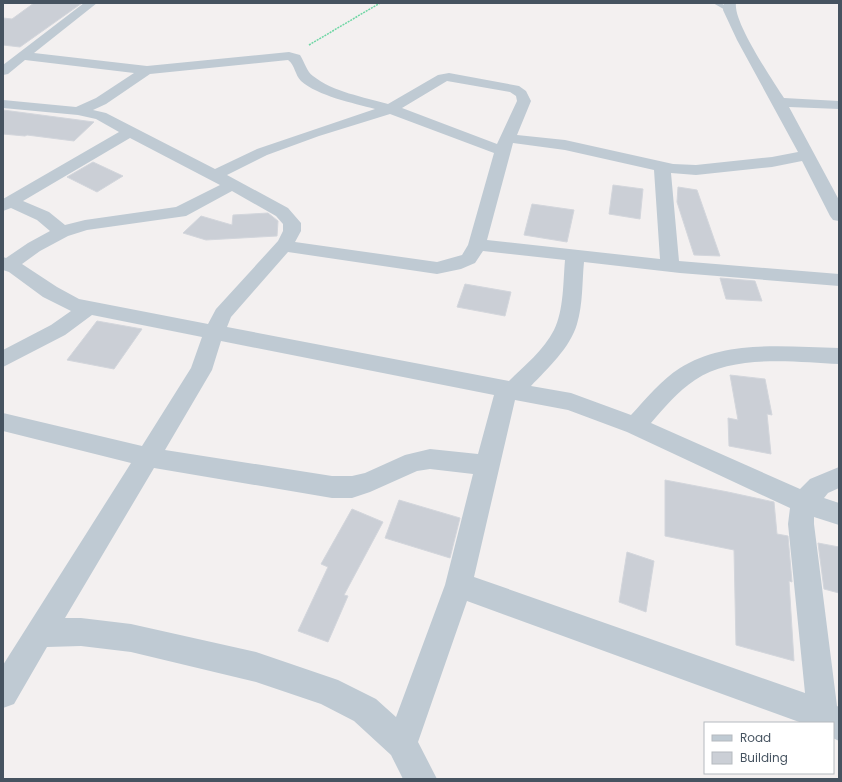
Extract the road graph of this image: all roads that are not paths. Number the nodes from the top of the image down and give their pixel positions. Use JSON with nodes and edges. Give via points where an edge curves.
{"nodes":[{"id":1,"x":91,"y":3,"type":"edge"},
{"id":2,"x":716,"y":3,"type":"edge"},
{"id":3,"x":729,"y":7,"type":"edge"},
{"id":4,"x":22,"y":56,"type":"junction"},
{"id":5,"x":147,"y":70,"type":"junction"},
{"id":6,"x":3,"y":71,"type":"edge"},
{"id":7,"x":779,"y":102,"type":"junction"},
{"id":8,"x":3,"y":104,"type":"edge"},
{"id":9,"x":839,"y":105,"type":"edge"},
{"id":10,"x":390,"y":109,"type":"junction"},
{"id":11,"x":78,"y":111,"type":"junction"},
{"id":12,"x":129,"y":132,"type":"junction"},
{"id":13,"x":505,"y":144,"type":"junction"},
{"id":14,"x":807,"y":155,"type":"junction"},
{"id":15,"x":662,"y":167,"type":"junction"},
{"id":16,"x":215,"y":175,"type":"junction"},
{"id":17,"x":232,"y":185,"type":"junction"},
{"id":18,"x":6,"y":204,"type":"edge"},
{"id":19,"x":839,"y":216,"type":"edge"},
{"id":20,"x":62,"y":232,"type":"junction"},
{"id":21,"x":477,"y":245,"type":"junction"},
{"id":22,"x":283,"y":246,"type":"junction"},
{"id":23,"x":575,"y":255,"type":"junction"},
{"id":24,"x":6,"y":264,"type":"edge"},
{"id":25,"x":670,"y":266,"type":"junction"},
{"id":26,"x":839,"y":280,"type":"edge"},
{"id":27,"x":89,"y":308,"type":"junction"},
{"id":28,"x":214,"y":333,"type":"junction"},
{"id":29,"x":839,"y":356,"type":"edge"},
{"id":30,"x":3,"y":359,"type":"edge"},
{"id":31,"x":511,"y":390,"type":"junction"},
{"id":32,"x":3,"y":422,"type":"edge"},
{"id":33,"x":635,"y":426,"type":"junction"},
{"id":34,"x":148,"y":457,"type":"junction"},
{"id":35,"x":487,"y":465,"type":"junction"},
{"id":36,"x":839,"y":477,"type":"edge"},
{"id":37,"x":803,"y":502,"type":"junction"},
{"id":38,"x":839,"y":514,"type":"edge"},
{"id":39,"x":459,"y":585,"type":"junction"},
{"id":40,"x":40,"y":633,"type":"junction"},
{"id":41,"x":3,"y":693,"type":"edge"},
{"id":42,"x":831,"y":720,"type":"edge"},
{"id":43,"x":402,"y":744,"type":"junction"},
{"id":44,"x":421,"y":779,"type":"edge"}],
"edges":[{"from":1,"to":4,"type":"street"},
{"from":2,"to":3,"type":"lane"},
{"from":3,"to":7,"type":"street"},
{"from":4,"to":5,"type":"street"},
{"from":4,"to":6,"type":"street"},
{"from":5,"to":10,"type":"street","via":[[289,56],[295,58],[306,78],[321,87]]},
{"from":5,"to":11,"type":"street","via":[[101,100]]},
{"from":7,"to":9,"type":"street"},
{"from":7,"to":14,"type":"street"},
{"from":8,"to":11,"type":"street"},
{"from":10,"to":13,"type":"street"},
{"from":10,"to":13,"type":"street","via":[[443,78],[456,77],[514,89],[521,92],[524,101]]},
{"from":10,"to":16,"type":"street","via":[[262,152]]},
{"from":11,"to":12,"type":"street","via":[[102,116]]},
{"from":12,"to":16,"type":"street"},
{"from":12,"to":18,"type":"street"},
{"from":13,"to":15,"type":"street","via":[[565,145]]},
{"from":13,"to":21,"type":"street"},
{"from":14,"to":15,"type":"street","via":[[772,162],[696,170]]},
{"from":14,"to":19,"type":"street"},
{"from":15,"to":25,"type":"street"},
{"from":16,"to":17,"type":"street"},
{"from":17,"to":20,"type":"street","via":[[180,212],[85,225]]},
{"from":17,"to":22,"type":"street","via":[[288,216],[292,223],[292,232]]},
{"from":18,"to":20,"type":"street","via":[[43,216]]},
{"from":20,"to":24,"type":"street"},
{"from":21,"to":22,"type":"street","via":[[469,260],[454,266],[437,268]]},
{"from":21,"to":23,"type":"street"},
{"from":22,"to":28,"type":"street","via":[[223,314]]},
{"from":23,"to":25,"type":"street"},
{"from":23,"to":31,"type":"street","via":[[570,306],[564,331],[548,352]]},
{"from":24,"to":27,"type":"street","via":[[74,305]]},
{"from":25,"to":26,"type":"street"},
{"from":27,"to":28,"type":"street"},
{"from":27,"to":30,"type":"street","via":[[58,330]]},
{"from":28,"to":31,"type":"street"},
{"from":28,"to":34,"type":"street","via":[[201,370]]},
{"from":29,"to":33,"type":"street","via":[[765,354],[711,363],[688,373],[669,389]]},
{"from":31,"to":33,"type":"street","via":[[571,402]]},
{"from":31,"to":35,"type":"street"},
{"from":32,"to":34,"type":"street"},
{"from":33,"to":37,"type":"street"},
{"from":34,"to":35,"type":"street","via":[[338,487],[352,487],[370,482],[413,462],[430,459]]},
{"from":34,"to":40,"type":"street"},
{"from":35,"to":39,"type":"street"},
{"from":36,"to":37,"type":"street","via":[[820,486]]},
{"from":37,"to":38,"type":"street"},
{"from":37,"to":42,"type":"street","via":[[801,524]]},
{"from":39,"to":42,"type":"street"},
{"from":39,"to":43,"type":"street"},
{"from":40,"to":41,"type":"street"},
{"from":40,"to":43,"type":"street","via":[[81,632],[131,638],[256,667],[327,691],[365,710]]},
{"from":43,"to":44,"type":"street"}]}
